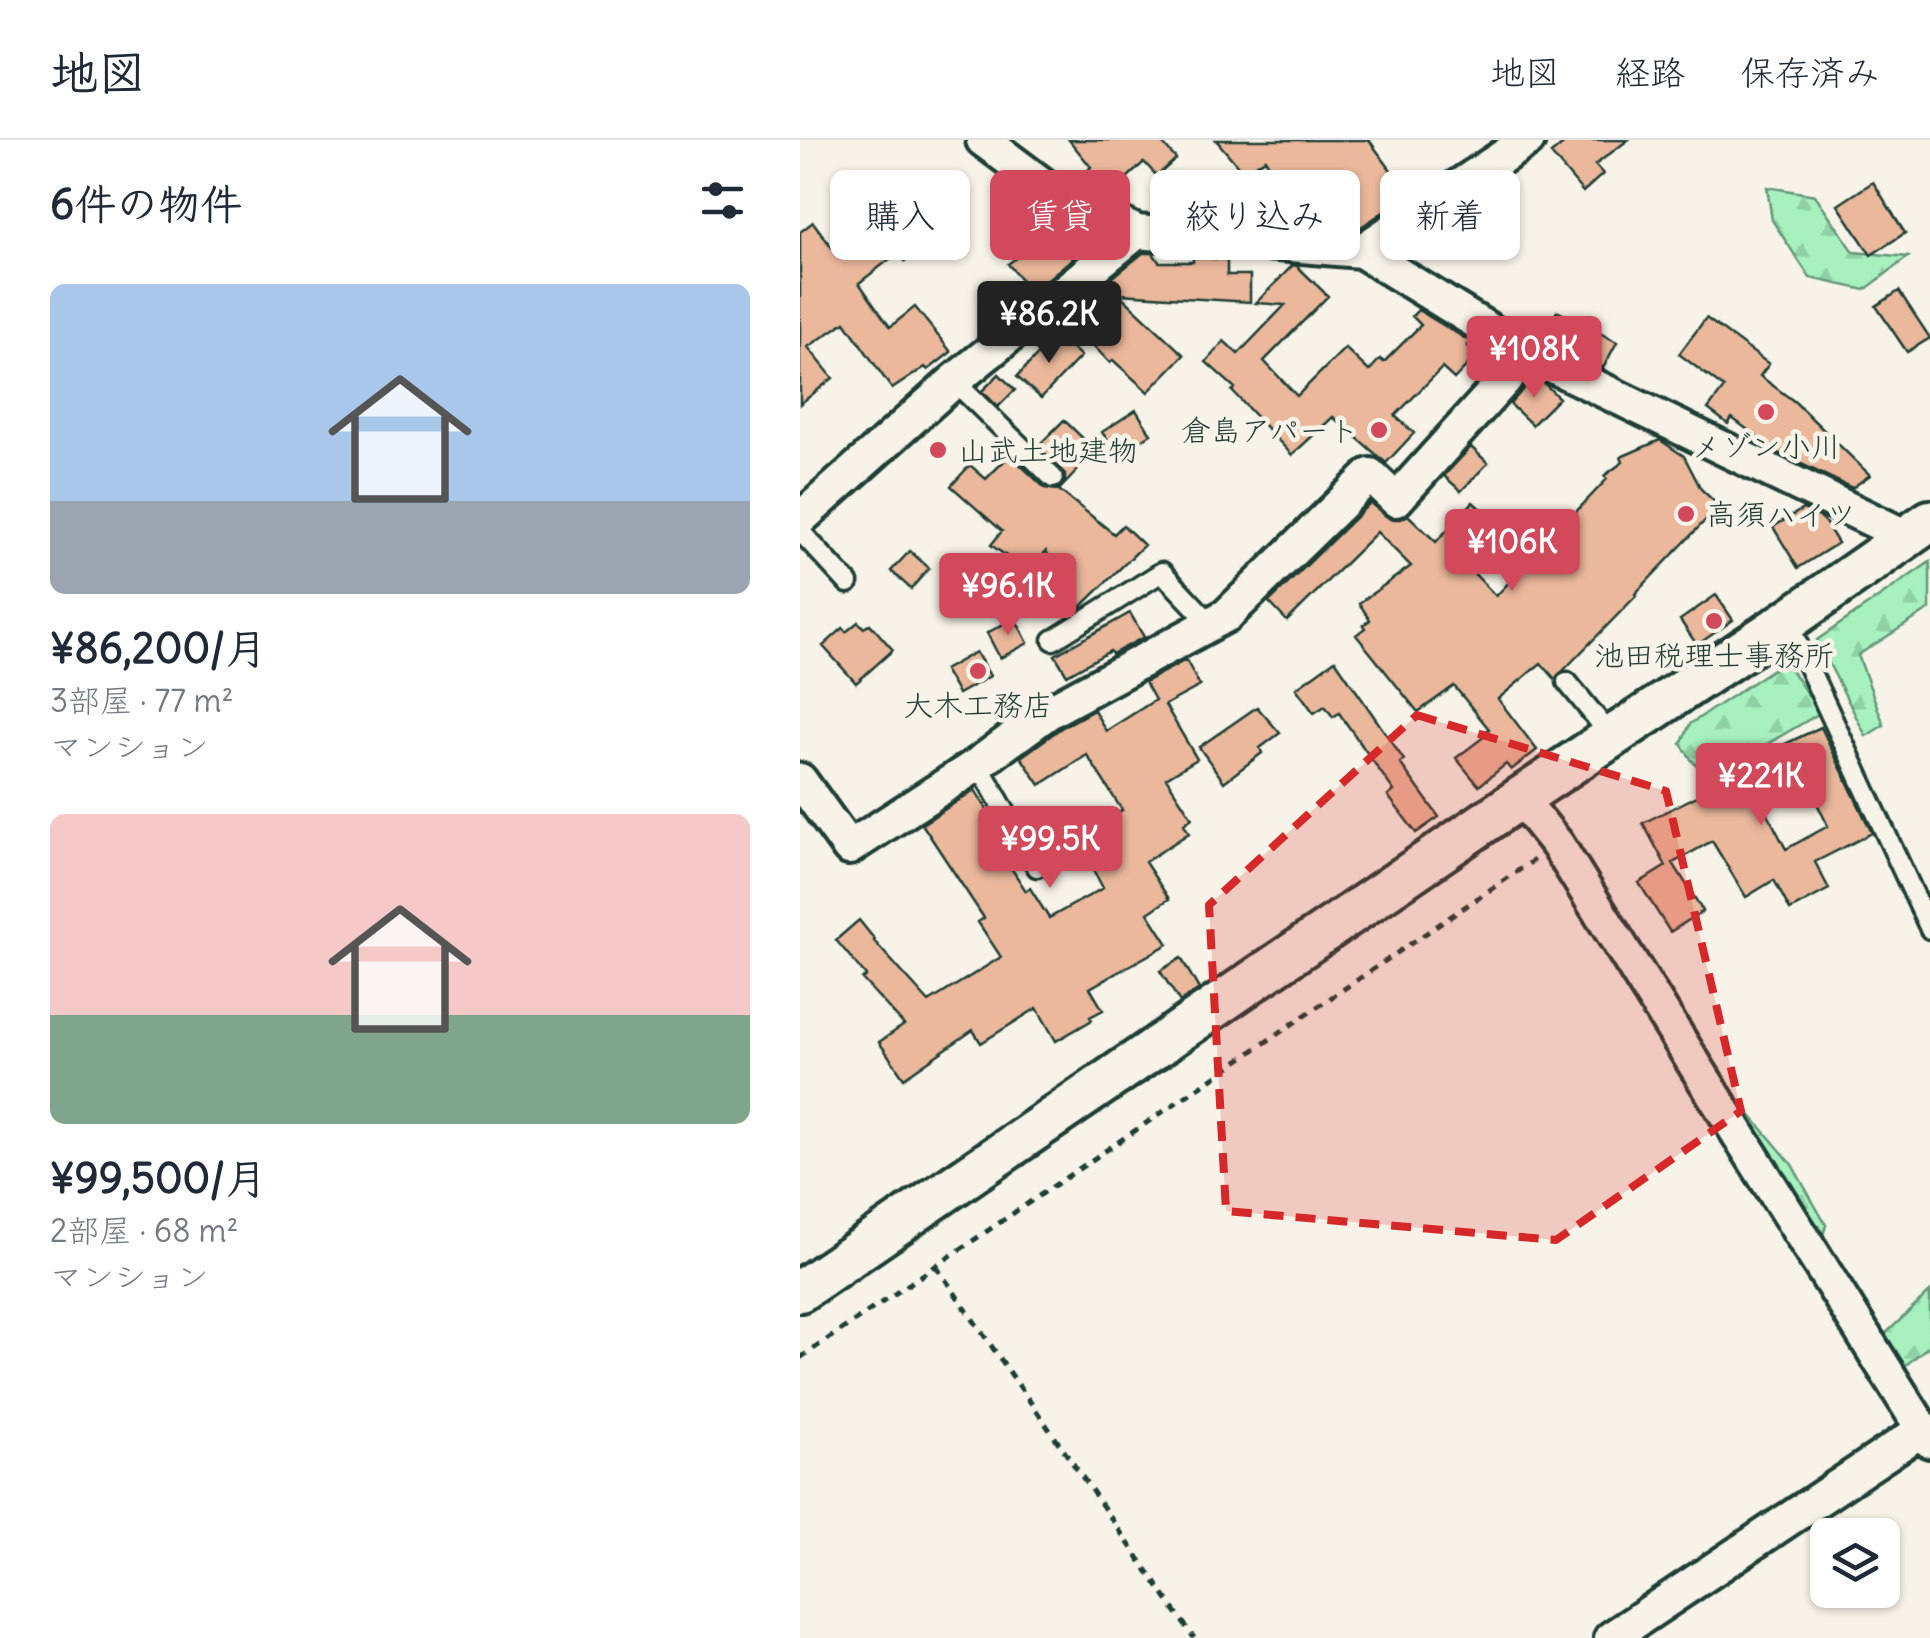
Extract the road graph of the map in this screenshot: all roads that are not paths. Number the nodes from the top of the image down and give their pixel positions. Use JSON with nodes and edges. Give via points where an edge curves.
{"nodes":[{"id":1,"x":983,"y":140,"type":"edge"},
{"id":2,"x":1528,"y":140,"type":"edge"},
{"id":3,"x":1136,"y":232,"type":"junction"},
{"id":4,"x":1150,"y":233,"type":"edge"},
{"id":5,"x":1360,"y":251,"type":"joint"},
{"id":6,"x":1528,"y":354,"type":"junction"},
{"id":7,"x":954,"y":381,"type":"junction"},
{"id":8,"x":1053,"y":478,"type":"dead end"},
{"id":9,"x":800,"y":519,"type":"edge"},
{"id":10,"x":1919,"y":529,"type":"edge"},
{"id":11,"x":800,"y":531,"type":"edge"},
{"id":12,"x":848,"y":583,"type":"dead end"},
{"id":13,"x":1211,"y":624,"type":"junction"},
{"id":14,"x":1795,"y":639,"type":"junction"},
{"id":15,"x":1053,"y":640,"type":"dead end"},
{"id":16,"x":1567,"y":682,"type":"dead end"},
{"id":17,"x":1612,"y":737,"type":"junction"},
{"id":18,"x":978,"y":764,"type":"junction"},
{"id":19,"x":800,"y":780,"type":"edge"},
{"id":20,"x":1520,"y":798,"type":"junction"},
{"id":21,"x":1036,"y":867,"type":"dead end"},
{"id":22,"x":1930,"y":929,"type":"edge"},
{"id":23,"x":800,"y":1292,"type":"edge"},
{"id":24,"x":1926,"y":1436,"type":"edge"},
{"id":25,"x":1612,"y":1638,"type":"edge"}],
"edges":[{"from":1,"to":3,"type":"street","via":[[1052,191]]},
{"from":2,"to":5,"type":"street"},
{"from":3,"to":4,"type":"street"},
{"from":3,"to":7,"type":"street"},
{"from":5,"to":6,"type":"street"},
{"from":6,"to":10,"type":"street"},
{"from":6,"to":13,"type":"street","via":[[1396,500],[1370,474]]},
{"from":7,"to":8,"type":"lane"},
{"from":7,"to":9,"type":"street"},
{"from":10,"to":14,"type":"street"},
{"from":11,"to":12,"type":"lane"},
{"from":13,"to":15,"type":"lane","via":[[1162,572]]},
{"from":13,"to":18,"type":"street","via":[[1050,711]]},
{"from":14,"to":17,"type":"street"},
{"from":14,"to":22,"type":"lane"},
{"from":16,"to":17,"type":"lane"},
{"from":17,"to":20,"type":"street"},
{"from":18,"to":19,"type":"street","via":[[849,848]]},
{"from":18,"to":21,"type":"lane"},
{"from":20,"to":23,"type":"street"},
{"from":20,"to":24,"type":"street","via":[[1557,844]]},
{"from":24,"to":25,"type":"street"}]}
